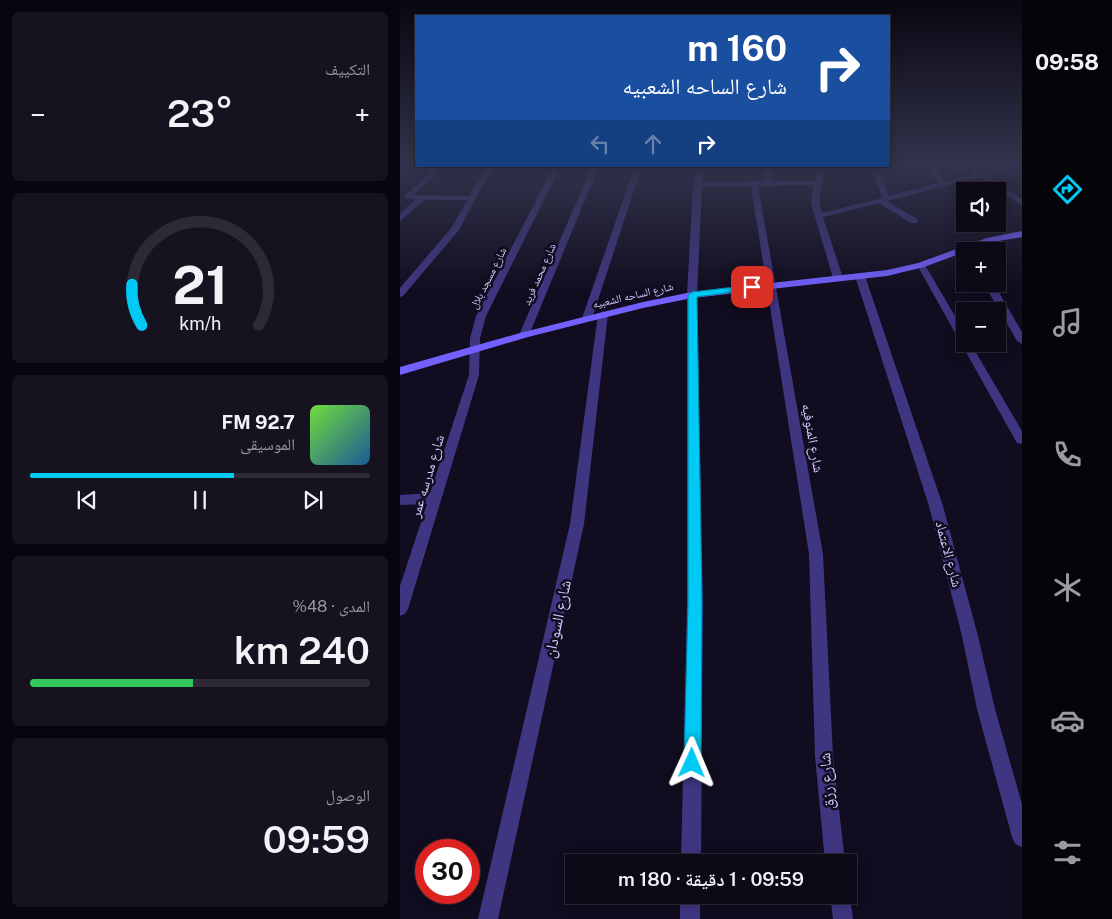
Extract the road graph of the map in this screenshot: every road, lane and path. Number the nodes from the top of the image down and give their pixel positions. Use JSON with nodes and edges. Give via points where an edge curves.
{"nodes":[{"id":1,"x":411,"y":208,"type":"edge"},
{"id":2,"x":467,"y":208,"type":"edge"},
{"id":3,"x":536,"y":208,"type":"edge"},
{"id":4,"x":578,"y":208,"type":"edge"},
{"id":5,"x":625,"y":208,"type":"edge"},
{"id":6,"x":696,"y":208,"type":"edge"},
{"id":7,"x":758,"y":208,"type":"edge"},
{"id":8,"x":817,"y":208,"type":"edge"},
{"id":9,"x":850,"y":208,"type":"edge"},
{"id":10,"x":893,"y":208,"type":"edge"},
{"id":11,"x":819,"y":216,"type":"junction"},
{"id":12,"x":400,"y":219,"type":"edge"},
{"id":13,"x":914,"y":222,"type":"dead end"},
{"id":14,"x":1022,"y":234,"type":"edge"},
{"id":15,"x":986,"y":242,"type":"edge"},
{"id":16,"x":956,"y":253,"type":"edge"},
{"id":17,"x":921,"y":264,"type":"junction"},
{"id":18,"x":860,"y":276,"type":"junction"},
{"id":19,"x":838,"y":278,"type":"junction"},
{"id":20,"x":771,"y":285,"type":"junction"},
{"id":21,"x":994,"y":292,"type":"edge"},
{"id":22,"x":400,"y":294,"type":"edge"},
{"id":23,"x":692,"y":295,"type":"junction"},
{"id":24,"x":603,"y":314,"type":"junction"},
{"id":25,"x":587,"y":318,"type":"junction"},
{"id":26,"x":956,"y":325,"type":"edge"},
{"id":27,"x":1018,"y":328,"type":"edge"},
{"id":28,"x":524,"y":335,"type":"junction"},
{"id":29,"x":1022,"y":341,"type":"edge"},
{"id":30,"x":475,"y":350,"type":"junction"},
{"id":31,"x":971,"y":352,"type":"edge"},
{"id":32,"x":400,"y":371,"type":"edge"},
{"id":33,"x":1021,"y":440,"type":"edge"},
{"id":34,"x":436,"y":498,"type":"junction"},
{"id":35,"x":400,"y":500,"type":"edge"},
{"id":36,"x":404,"y":585,"type":"edge"},
{"id":37,"x":400,"y":609,"type":"edge"},
{"id":38,"x":822,"y":699,"type":"joint"},
{"id":39,"x":1022,"y":837,"type":"edge"},
{"id":40,"x":691,"y":854,"type":"edge"},
{"id":41,"x":834,"y":854,"type":"edge"},
{"id":42,"x":690,"y":904,"type":"edge"},
{"id":43,"x":841,"y":904,"type":"edge"},
{"id":44,"x":488,"y":919,"type":"edge"},
{"id":45,"x":690,"y":919,"type":"edge"},
{"id":46,"x":843,"y":919,"type":"edge"}],
"edges":[{"from":1,"to":12,"type":"street"},
{"from":2,"to":22,"type":"street","via":[[456,228]]},
{"from":3,"to":30,"type":"street","name":"شارع مسجد بلال","via":[[481,316]]},
{"from":4,"to":28,"type":"street","name":"شارع محمد فريد"},
{"from":5,"to":25,"type":"street"},
{"from":6,"to":23,"type":"street"},
{"from":7,"to":20,"type":"street","name":"شارع المنوفيه"},
{"from":8,"to":11,"type":"street"},
{"from":9,"to":11,"type":"street"},
{"from":10,"to":13,"type":"street","via":[[907,214]]},
{"from":11,"to":19,"type":"street"},
{"from":14,"to":15,"type":"main road","name":"شارع الساحه الشعبيه"},
{"from":16,"to":17,"type":"main road","name":"شارع الساحه الشعبيه"},
{"from":17,"to":18,"type":"main road","name":"شارع الساحه الشعبيه"},
{"from":17,"to":26,"type":"street"},
{"from":18,"to":19,"type":"main road","name":"شارع الساحه الشعبيه"},
{"from":18,"to":39,"type":"street","name":"شارع الاعتماد","via":[[936,506],[986,709]]},
{"from":19,"to":20,"type":"main road","name":"شارع الساحه الشعبيه"},
{"from":20,"to":23,"type":"main road","name":"شارع الساحه الشعبيه"},
{"from":20,"to":38,"type":"street","name":"شارع المنوفيه","via":[[816,554]]},
{"from":21,"to":27,"type":"street"},
{"from":23,"to":24,"type":"main road","name":"شارع الساحه الشعبيه"},
{"from":23,"to":40,"type":"street","via":[[695,603]]},
{"from":24,"to":25,"type":"main road","name":"شارع الساحه الشعبيه"},
{"from":24,"to":44,"type":"street","name":"شارع السودان","via":[[577,524]]},
{"from":25,"to":28,"type":"main road","name":"شارع الساحه الشعبيه"},
{"from":27,"to":29,"type":"street"},
{"from":28,"to":30,"type":"main road","name":"شارع الساحه الشعبيه"},
{"from":30,"to":32,"type":"main road","name":"شارع الساحه الشعبيه"},
{"from":30,"to":34,"type":"street","name":"شارع مدرسه عمر","via":[[474,375]]},
{"from":31,"to":33,"type":"street"},
{"from":34,"to":35,"type":"street"},
{"from":34,"to":36,"type":"street","name":"شارع مدرسه عمر"},
{"from":36,"to":37,"type":"street","name":"شارع مدرسه عمر"},
{"from":38,"to":41,"type":"street","name":"شارع رزق"},
{"from":42,"to":45,"type":"street"},
{"from":43,"to":46,"type":"street"}]}
